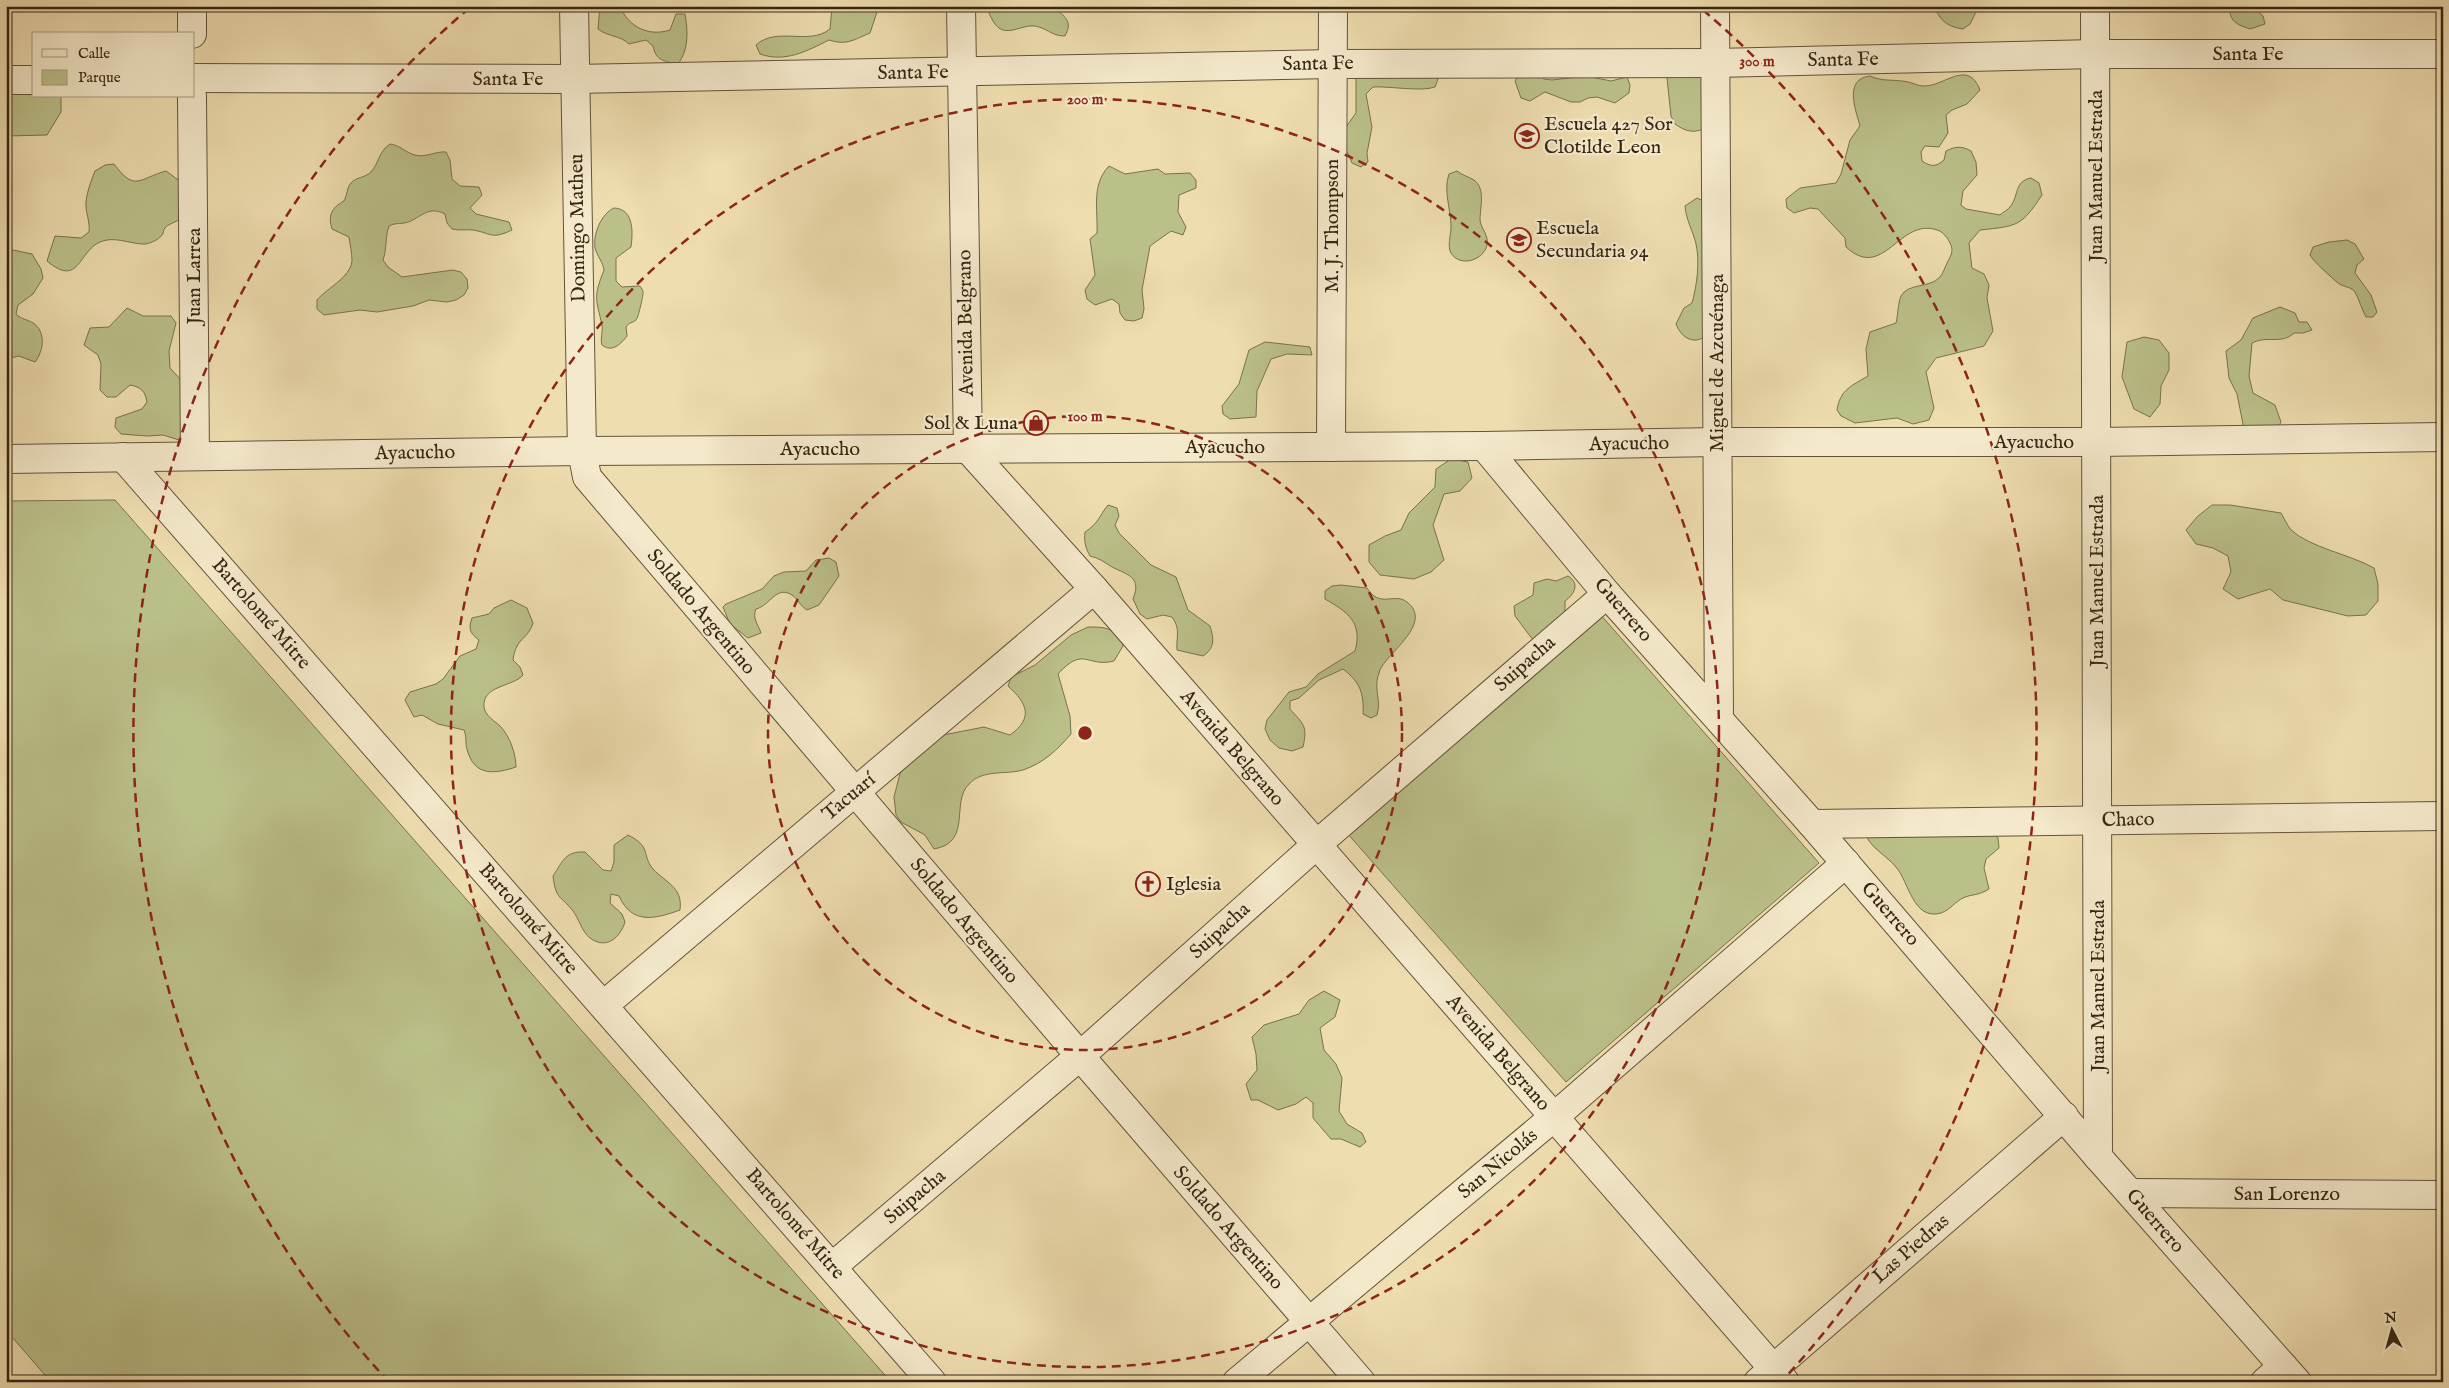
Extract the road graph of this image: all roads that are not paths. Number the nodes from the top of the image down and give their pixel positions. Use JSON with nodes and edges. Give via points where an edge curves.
{"nodes":[{"id":1,"x":192,"y":6,"type":"edge"},
{"id":2,"x":574,"y":6,"type":"edge"},
{"id":3,"x":960,"y":6,"type":"edge"},
{"id":4,"x":1333,"y":6,"type":"edge"},
{"id":5,"x":1716,"y":6,"type":"edge"},
{"id":6,"x":2095,"y":6,"type":"edge"},
{"id":7,"x":192,"y":32,"type":"edge"},
{"id":8,"x":2095,"y":54,"type":"junction"},
{"id":9,"x":2443,"y":54,"type":"edge"},
{"id":10,"x":1716,"y":63,"type":"junction"},
{"id":11,"x":1333,"y":64,"type":"junction"},
{"id":12,"x":962,"y":72,"type":"junction"},
{"id":13,"x":195,"y":78,"type":"edge"},
{"id":14,"x":575,"y":79,"type":"junction"},
{"id":15,"x":6,"y":80,"type":"edge"},
{"id":16,"x":32,"y":80,"type":"edge"},
{"id":17,"x":192,"y":98,"type":"edge"},
{"id":18,"x":2443,"y":437,"type":"edge"},
{"id":19,"x":1718,"y":442,"type":"junction"},
{"id":20,"x":2097,"y":442,"type":"junction"},
{"id":21,"x":1484,"y":446,"type":"junction"},
{"id":22,"x":1331,"y":447,"type":"junction"},
{"id":23,"x":968,"y":449,"type":"junction"},
{"id":24,"x":582,"y":450,"type":"junction"},
{"id":25,"x":195,"y":456,"type":"junction"},
{"id":26,"x":123,"y":457,"type":"junction"},
{"id":27,"x":6,"y":459,"type":"edge"},
{"id":28,"x":1094,"y":589,"type":"junction"},
{"id":29,"x":1608,"y":594,"type":"junction"},
{"id":30,"x":1720,"y":719,"type":"junction"},
{"id":31,"x":854,"y":792,"type":"junction"},
{"id":32,"x":2443,"y":816,"type":"edge"},
{"id":33,"x":2097,"y":821,"type":"junction"},
{"id":34,"x":1812,"y":824,"type":"junction"},
{"id":35,"x":1316,"y":844,"type":"junction"},
{"id":36,"x":1846,"y":863,"type":"junction"},
{"id":37,"x":604,"y":1006,"type":"junction"},
{"id":38,"x":1080,"y":1056,"type":"junction"},
{"id":39,"x":2064,"y":1116,"type":"junction"},
{"id":40,"x":1554,"y":1117,"type":"junction"},
{"id":41,"x":2098,"y":1157,"type":"junction"},
{"id":42,"x":2131,"y":1193,"type":"junction"},
{"id":43,"x":2443,"y":1194,"type":"edge"},
{"id":44,"x":832,"y":1267,"type":"junction"},
{"id":45,"x":1309,"y":1322,"type":"junction"},
{"id":46,"x":1772,"y":1377,"type":"edge"},
{"id":47,"x":2282,"y":1377,"type":"edge"},
{"id":48,"x":932,"y":1382,"type":"edge"},
{"id":49,"x":1237,"y":1382,"type":"edge"},
{"id":50,"x":1361,"y":1382,"type":"edge"}],
"edges":[{"from":1,"to":7,"type":"street"},
{"from":2,"to":14,"type":"street","name":"Domingo Matheu"},
{"from":3,"to":12,"type":"street","name":"Avenida Belgrano"},
{"from":4,"to":11,"type":"street","name":"M. J. Thompson"},
{"from":5,"to":10,"type":"street","name":"Miguel de Azcuénaga"},
{"from":6,"to":8,"type":"street","name":"Juan Manuel Estrada"},
{"from":8,"to":9,"type":"street","name":"Santa Fe"},
{"from":8,"to":10,"type":"street","name":"Santa Fe"},
{"from":8,"to":20,"type":"street","name":"Juan Manuel Estrada"},
{"from":10,"to":11,"type":"street","name":"Santa Fe"},
{"from":10,"to":19,"type":"street","name":"Miguel de Azcuénaga"},
{"from":11,"to":12,"type":"street","name":"Santa Fe"},
{"from":11,"to":22,"type":"street","name":"M. J. Thompson"},
{"from":12,"to":14,"type":"street","name":"Santa Fe"},
{"from":12,"to":23,"type":"street","name":"Avenida Belgrano"},
{"from":13,"to":14,"type":"street","name":"Santa Fe"},
{"from":14,"to":24,"type":"street","name":"Domingo Matheu"},
{"from":15,"to":16,"type":"street"},
{"from":17,"to":25,"type":"street","name":"Juan Larrea"},
{"from":18,"to":20,"type":"street","name":"Ayacucho"},
{"from":19,"to":20,"type":"street","name":"Ayacucho"},
{"from":19,"to":21,"type":"street","name":"Ayacucho"},
{"from":19,"to":30,"type":"street","name":"Miguel de Azcuénaga"},
{"from":20,"to":33,"type":"street","name":"Juan Manuel Estrada"},
{"from":21,"to":22,"type":"street","name":"Ayacucho"},
{"from":21,"to":29,"type":"street","name":"Guerrero"},
{"from":22,"to":23,"type":"street","name":"Ayacucho"},
{"from":23,"to":24,"type":"street","name":"Ayacucho"},
{"from":23,"to":28,"type":"street","name":"Avenida Belgrano"},
{"from":24,"to":25,"type":"street","name":"Ayacucho"},
{"from":24,"to":31,"type":"street","name":"Soldado Argentino","via":[[587,476]]},
{"from":25,"to":26,"type":"street","name":"Ayacucho"},
{"from":26,"to":27,"type":"street","name":"Ayacucho"},
{"from":26,"to":37,"type":"street","name":"Bartolomé Mitre"},
{"from":28,"to":31,"type":"street","name":"Tacuarí"},
{"from":28,"to":35,"type":"street","name":"Avenida Belgrano"},
{"from":29,"to":30,"type":"street","name":"Guerrero"},
{"from":29,"to":35,"type":"street","name":"Suipacha"},
{"from":30,"to":34,"type":"street","name":"Guerrero"},
{"from":31,"to":37,"type":"street","name":"Tacuarí"},
{"from":31,"to":38,"type":"street","name":"Soldado Argentino"},
{"from":32,"to":33,"type":"street","name":"Chaco"},
{"from":33,"to":34,"type":"street","name":"Chaco"},
{"from":33,"to":41,"type":"street","name":"Juan Manuel Estrada"},
{"from":34,"to":36,"type":"street","name":"Guerrero"},
{"from":35,"to":38,"type":"street","name":"Suipacha"},
{"from":35,"to":40,"type":"street","name":"Avenida Belgrano"},
{"from":36,"to":39,"type":"street","name":"Guerrero"},
{"from":36,"to":40,"type":"street","name":"San Nicolás"},
{"from":37,"to":44,"type":"street","name":"Bartolomé Mitre"},
{"from":38,"to":44,"type":"street","name":"Suipacha"},
{"from":38,"to":45,"type":"street","name":"Soldado Argentino"},
{"from":39,"to":41,"type":"street","name":"Guerrero"},
{"from":39,"to":46,"type":"street","name":"Las Piedras"},
{"from":40,"to":45,"type":"street","name":"San Nicolás"},
{"from":40,"to":46,"type":"street","name":"Avenida Belgrano"},
{"from":41,"to":42,"type":"street","name":"Guerrero"},
{"from":42,"to":43,"type":"street","name":"San Lorenzo"},
{"from":42,"to":47,"type":"street","name":"Guerrero"},
{"from":44,"to":48,"type":"street","name":"Bartolomé Mitre"},
{"from":45,"to":49,"type":"street","name":"San Nicolás"},
{"from":45,"to":50,"type":"street","name":"Soldado Argentino"}]}
